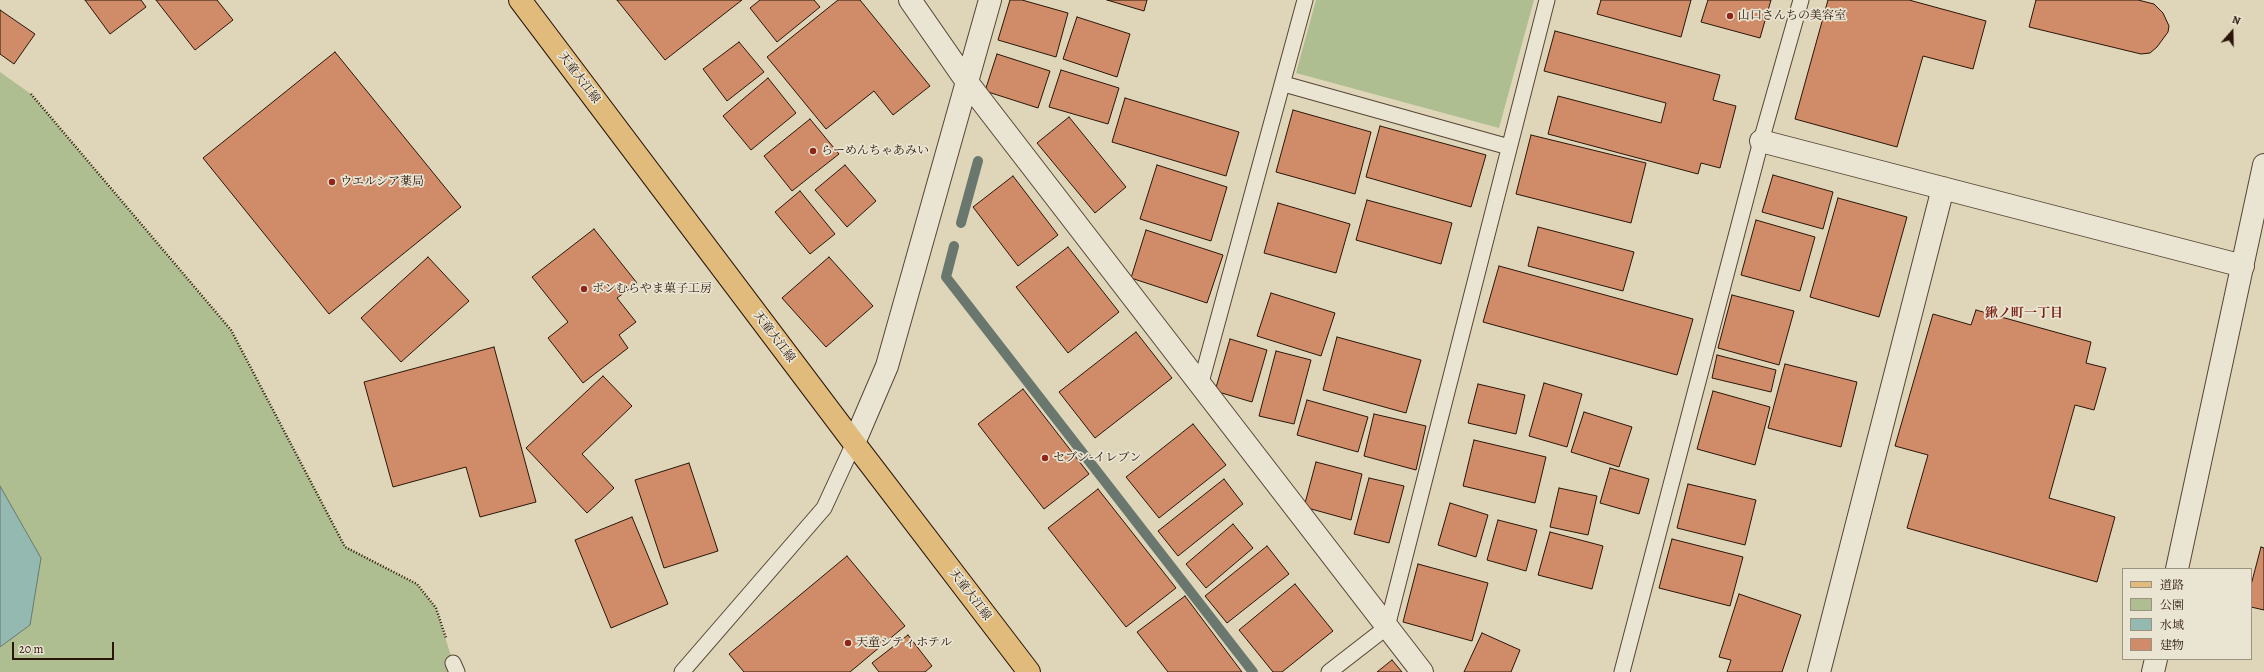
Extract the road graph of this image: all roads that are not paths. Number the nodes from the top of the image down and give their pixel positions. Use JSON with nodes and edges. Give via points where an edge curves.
{"nodes":[{"id":1,"x":520,"y":0,"type":"edge"},
{"id":2,"x":910,"y":0,"type":"edge"},
{"id":3,"x":990,"y":0,"type":"edge"},
{"id":4,"x":1305,"y":0,"type":"edge"},
{"id":5,"x":1547,"y":0,"type":"edge"},
{"id":6,"x":1801,"y":0,"type":"edge"},
{"id":7,"x":967,"y":82,"type":"junction"},
{"id":8,"x":1284,"y":84,"type":"junction"},
{"id":9,"x":1761,"y":141,"type":"junction"},
{"id":10,"x":1509,"y":147,"type":"junction"},
{"id":11,"x":2264,"y":165,"type":"edge"},
{"id":12,"x":1943,"y":188,"type":"junction"},
{"id":13,"x":2243,"y":266,"type":"junction"},
{"id":14,"x":1200,"y":386,"type":"junction"},
{"id":15,"x":854,"y":443,"type":"junction"},
{"id":16,"x":2176,"y":568,"type":"edge"},
{"id":17,"x":1387,"y":627,"type":"junction"},
{"id":18,"x":2156,"y":660,"type":"edge"},
{"id":19,"x":682,"y":672,"type":"edge"},
{"id":20,"x":1029,"y":672,"type":"edge"},
{"id":21,"x":1329,"y":672,"type":"edge"},
{"id":22,"x":1422,"y":672,"type":"edge"},
{"id":23,"x":1622,"y":672,"type":"edge"},
{"id":24,"x":1818,"y":672,"type":"edge"},
{"id":25,"x":2153,"y":672,"type":"edge"}],
"edges":[{"from":1,"to":15,"type":"main road","name":"天童大江線"},
{"from":2,"to":7,"type":"street"},
{"from":3,"to":7,"type":"street"},
{"from":4,"to":8,"type":"lane"},
{"from":5,"to":10,"type":"lane"},
{"from":6,"to":9,"type":"lane"},
{"from":7,"to":14,"type":"street"},
{"from":7,"to":15,"type":"street","via":[[887,366]]},
{"from":8,"to":10,"type":"lane"},
{"from":8,"to":14,"type":"lane"},
{"from":9,"to":12,"type":"street"},
{"from":9,"to":23,"type":"lane"},
{"from":10,"to":17,"type":"lane"},
{"from":11,"to":13,"type":"street"},
{"from":12,"to":13,"type":"street"},
{"from":12,"to":24,"type":"street"},
{"from":13,"to":16,"type":"street"},
{"from":14,"to":17,"type":"street"},
{"from":15,"to":19,"type":"lane","via":[[824,508]]},
{"from":15,"to":20,"type":"main road","name":"天童大江線"},
{"from":17,"to":21,"type":"lane"},
{"from":17,"to":22,"type":"street"},
{"from":18,"to":25,"type":"street"}]}
